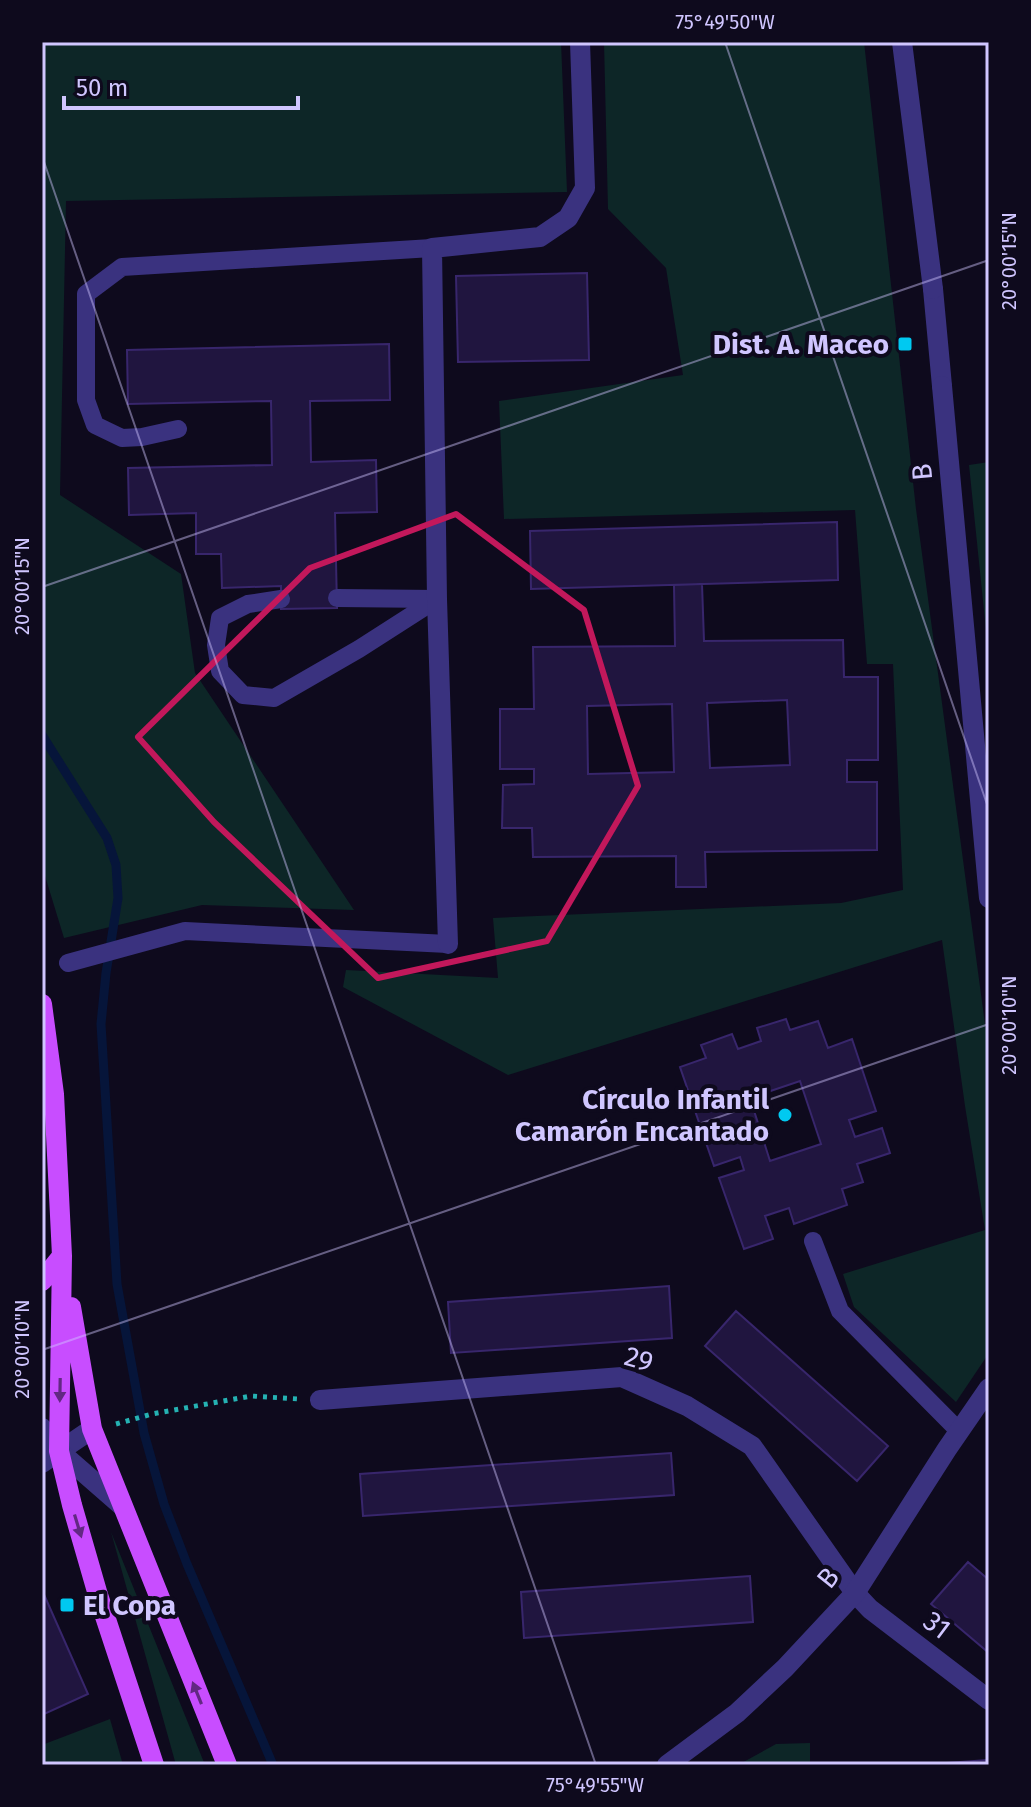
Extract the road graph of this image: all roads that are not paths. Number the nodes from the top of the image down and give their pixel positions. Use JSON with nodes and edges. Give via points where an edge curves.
{"nodes":[{"id":1,"x":580,"y":42,"type":"edge"},
{"id":2,"x":902,"y":42,"type":"edge"},
{"id":3,"x":432,"y":248,"type":"junction"},
{"id":4,"x":178,"y":429,"type":"dead end"},
{"id":5,"x":337,"y":598,"type":"dead end"},
{"id":6,"x":281,"y":599,"type":"dead end"},
{"id":7,"x":437,"y":599,"type":"junction"},
{"id":8,"x":989,"y":898,"type":"edge"},
{"id":9,"x":448,"y":944,"type":"joint"},
{"id":10,"x":77,"y":960,"type":"dead end"},
{"id":11,"x":42,"y":1004,"type":"edge"},
{"id":12,"x":813,"y":1241,"type":"dead end"},
{"id":13,"x":62,"y":1256,"type":"junction"},
{"id":14,"x":42,"y":1281,"type":"edge"},
{"id":15,"x":989,"y":1388,"type":"edge"},
{"id":16,"x":320,"y":1400,"type":"road end"},
{"id":17,"x":42,"y":1428,"type":"edge"},
{"id":18,"x":92,"y":1429,"type":"junction"},
{"id":19,"x":959,"y":1431,"type":"junction"},
{"id":20,"x":59,"y":1451,"type":"junction"},
{"id":21,"x":42,"y":1463,"type":"edge"},
{"id":22,"x":122,"y":1506,"type":"junction"},
{"id":23,"x":855,"y":1593,"type":"junction"},
{"id":24,"x":989,"y":1700,"type":"edge"},
{"id":25,"x":154,"y":1765,"type":"edge"},
{"id":26,"x":227,"y":1765,"type":"edge"},
{"id":27,"x":667,"y":1765,"type":"edge"}],
"edges":[{"from":1,"to":3,"type":"street","via":[[585,188],[568,218],[540,237]]},
{"from":2,"to":8,"type":"street","name":"B","via":[[933,289]]},
{"from":3,"to":4,"type":"lane","via":[[122,267],[86,294],[86,400],[95,425],[122,438]]},
{"from":3,"to":7,"type":"street"},
{"from":5,"to":7,"type":"lane"},
{"from":6,"to":7,"type":"lane","via":[[248,604],[220,618],[220,671],[243,695],[274,698]]},
{"from":7,"to":9,"type":"street"},
{"from":9,"to":10,"type":"lane","via":[[185,931]]},
{"from":11,"to":13,"type":"main road","via":[[54,1094]]},
{"from":12,"to":19,"type":"lane","via":[[840,1311]]},
{"from":13,"to":14,"type":"main road"},
{"from":13,"to":18,"type":"main road"},
{"from":13,"to":20,"type":"main road","one_way":true},
{"from":15,"to":19,"type":"street","name":"B"},
{"from":16,"to":23,"type":"street","name":"29","via":[[622,1377],[687,1406],[752,1446]]},
{"from":17,"to":20,"type":"street"},
{"from":18,"to":20,"type":"street"},
{"from":18,"to":22,"type":"main road"},
{"from":19,"to":23,"type":"street","name":"B"},
{"from":20,"to":21,"type":"street"},
{"from":20,"to":22,"type":"street"},
{"from":20,"to":25,"type":"main road","one_way":true,"via":[[98,1595]]},
{"from":26,"to":22,"type":"main road","one_way":true},
{"from":23,"to":24,"type":"street","name":"31"},
{"from":23,"to":27,"type":"street","name":"B","via":[[737,1713]]}]}
